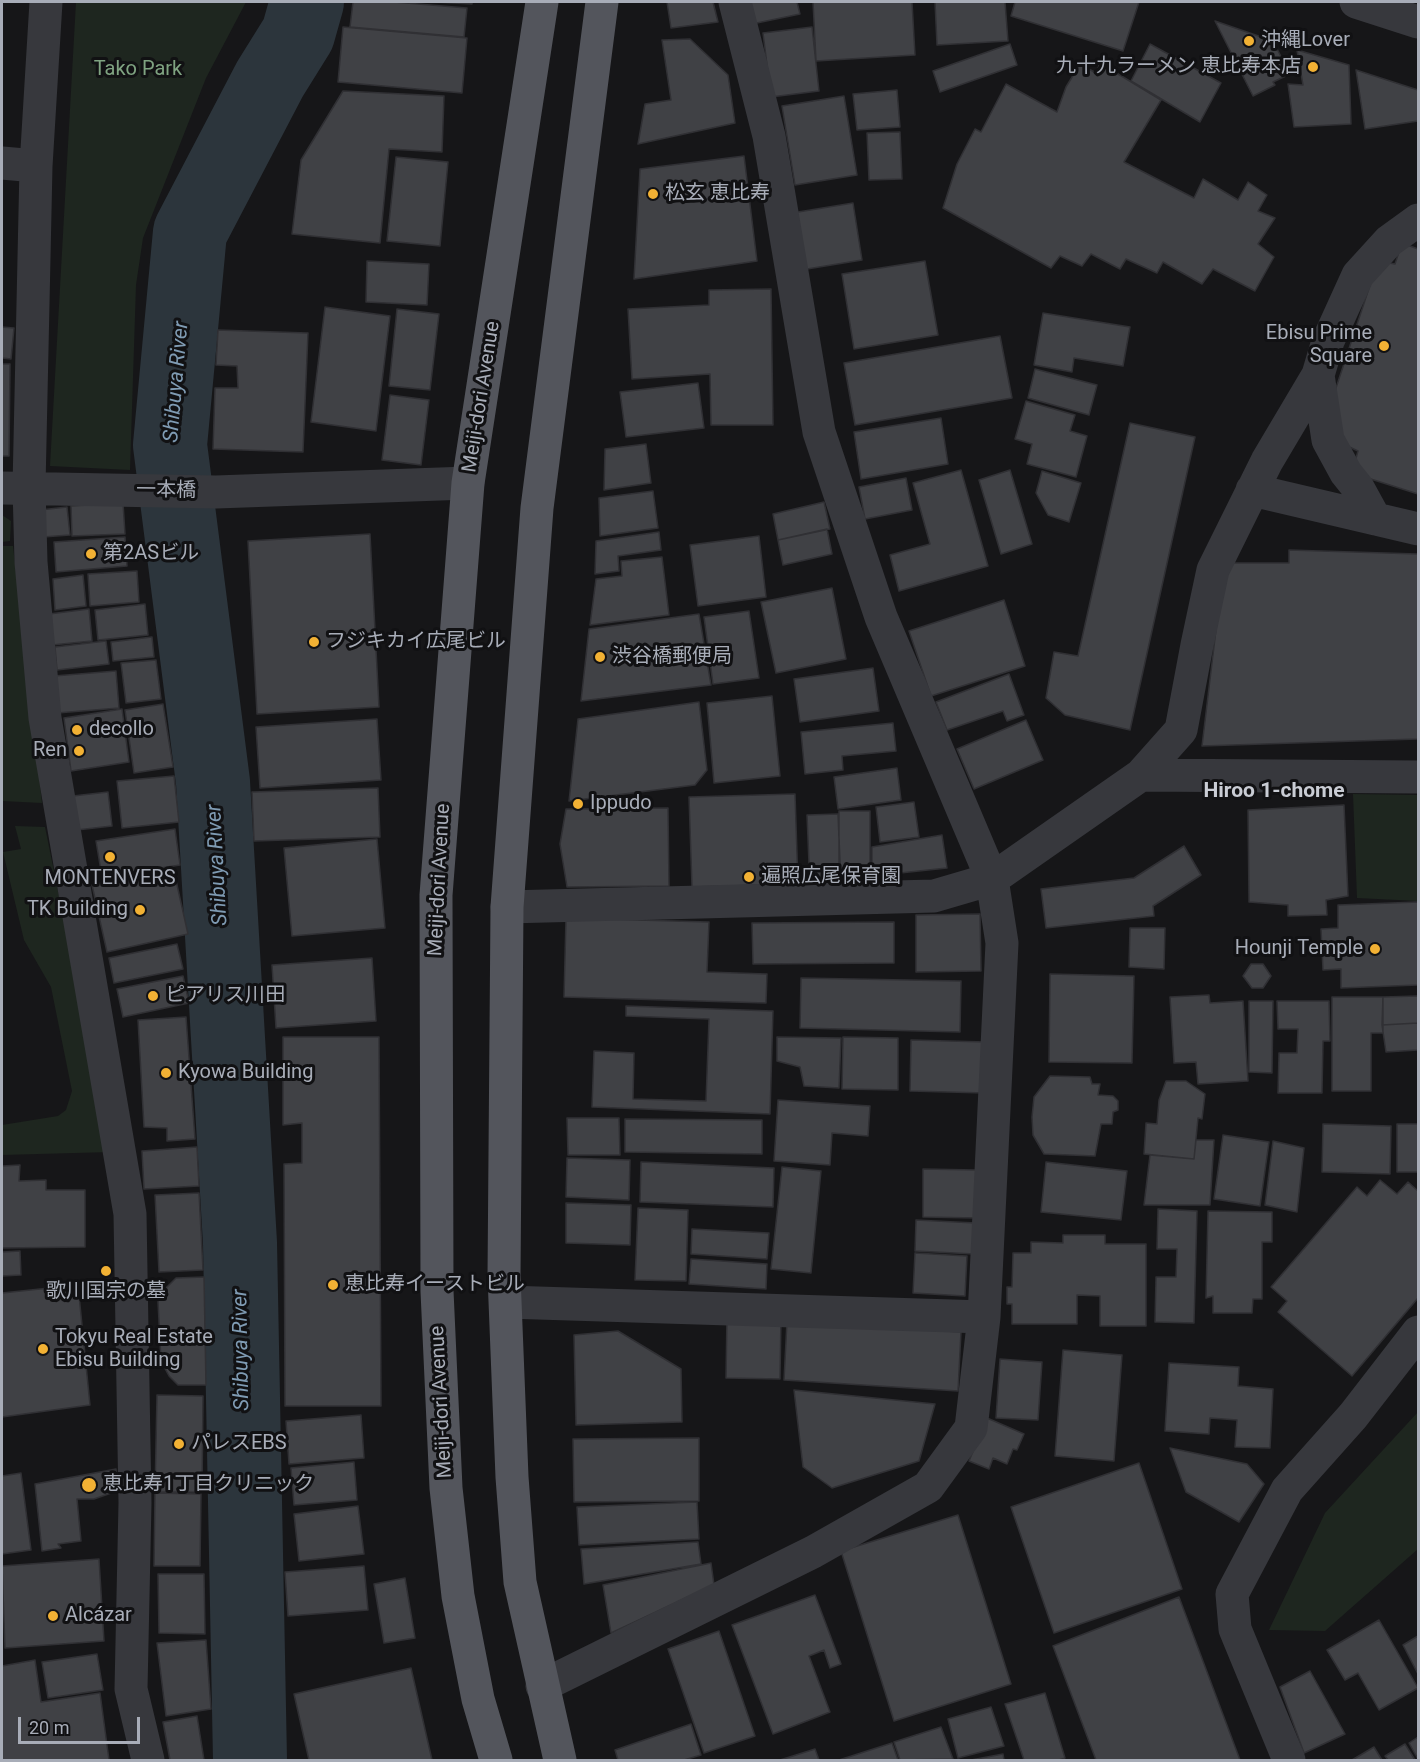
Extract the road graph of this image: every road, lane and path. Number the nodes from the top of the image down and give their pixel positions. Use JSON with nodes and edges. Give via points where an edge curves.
{"nodes":[{"id":1,"x":46,"y":2,"type":"edge"},
{"id":2,"x":542,"y":2,"type":"edge"},
{"id":3,"x":602,"y":2,"type":"edge"},
{"id":4,"x":735,"y":2,"type":"edge"},
{"id":5,"x":1356,"y":2,"type":"edge"},
{"id":6,"x":1419,"y":22,"type":"edge"},
{"id":7,"x":2,"y":163,"type":"edge"},
{"id":8,"x":36,"y":166,"type":"junction"},
{"id":9,"x":1419,"y":220,"type":"edge"},
{"id":10,"x":1318,"y":375,"type":"junction"},
{"id":11,"x":468,"y":483,"type":"junction"},
{"id":12,"x":15,"y":487,"type":"edge"},
{"id":13,"x":1252,"y":490,"type":"junction"},
{"id":14,"x":1375,"y":519,"type":"junction"},
{"id":15,"x":1419,"y":529,"type":"edge"},
{"id":16,"x":1141,"y":775,"type":"junction"},
{"id":17,"x":1419,"y":777,"type":"edge"},
{"id":18,"x":992,"y":879,"type":"junction"},
{"id":19,"x":507,"y":907,"type":"junction"},
{"id":20,"x":506,"y":1302,"type":"junction"},
{"id":21,"x":984,"y":1317,"type":"junction"},
{"id":22,"x":1419,"y":1332,"type":"edge"},
{"id":23,"x":542,"y":1686,"type":"junction"},
{"id":24,"x":148,"y":1761,"type":"edge"},
{"id":25,"x":496,"y":1761,"type":"edge"},
{"id":26,"x":560,"y":1761,"type":"edge"},
{"id":27,"x":1289,"y":1761,"type":"edge"}],
"edges":[{"from":1,"to":8,"type":"street"},
{"from":2,"to":11,"type":"main road","name":"Meiji-dori Avenue"},
{"from":3,"to":19,"type":"main road","via":[[537,508]]},
{"from":4,"to":18,"type":"street","via":[[769,136],[819,432],[881,617]]},
{"from":5,"to":6,"type":"street"},
{"from":7,"to":8,"type":"street"},
{"from":8,"to":12,"type":"street"},
{"from":9,"to":10,"type":"street","via":[[1389,241],[1358,275],[1328,341]]},
{"from":10,"to":13,"type":"street"},
{"from":10,"to":14,"type":"street","via":[[1328,440]]},
{"from":11,"to":12,"type":"street","name":"一本橋","via":[[216,492]]},
{"from":11,"to":25,"type":"main road","name":"Meiji-dori Avenue","via":[[436,895],[437,1291],[446,1488],[458,1596],[478,1699]]},
{"from":12,"to":24,"type":"street","via":[[31,562],[45,718],[130,1214],[135,1503],[131,1689]]},
{"from":13,"to":14,"type":"street"},
{"from":13,"to":16,"type":"street","via":[[1213,570],[1181,730]]},
{"from":14,"to":15,"type":"street"},
{"from":16,"to":17,"type":"street"},
{"from":16,"to":18,"type":"street"},
{"from":18,"to":19,"type":"street","via":[[934,896]]},
{"from":18,"to":21,"type":"street","via":[[1002,943]]},
{"from":19,"to":20,"type":"main road"},
{"from":20,"to":21,"type":"street"},
{"from":20,"to":23,"type":"main road","via":[[520,1582]]},
{"from":21,"to":23,"type":"street","via":[[970,1428],[928,1488],[813,1552]]},
{"from":22,"to":27,"type":"street","via":[[1353,1416],[1287,1490],[1232,1594],[1235,1629]]},
{"from":23,"to":26,"type":"main road"}]}
